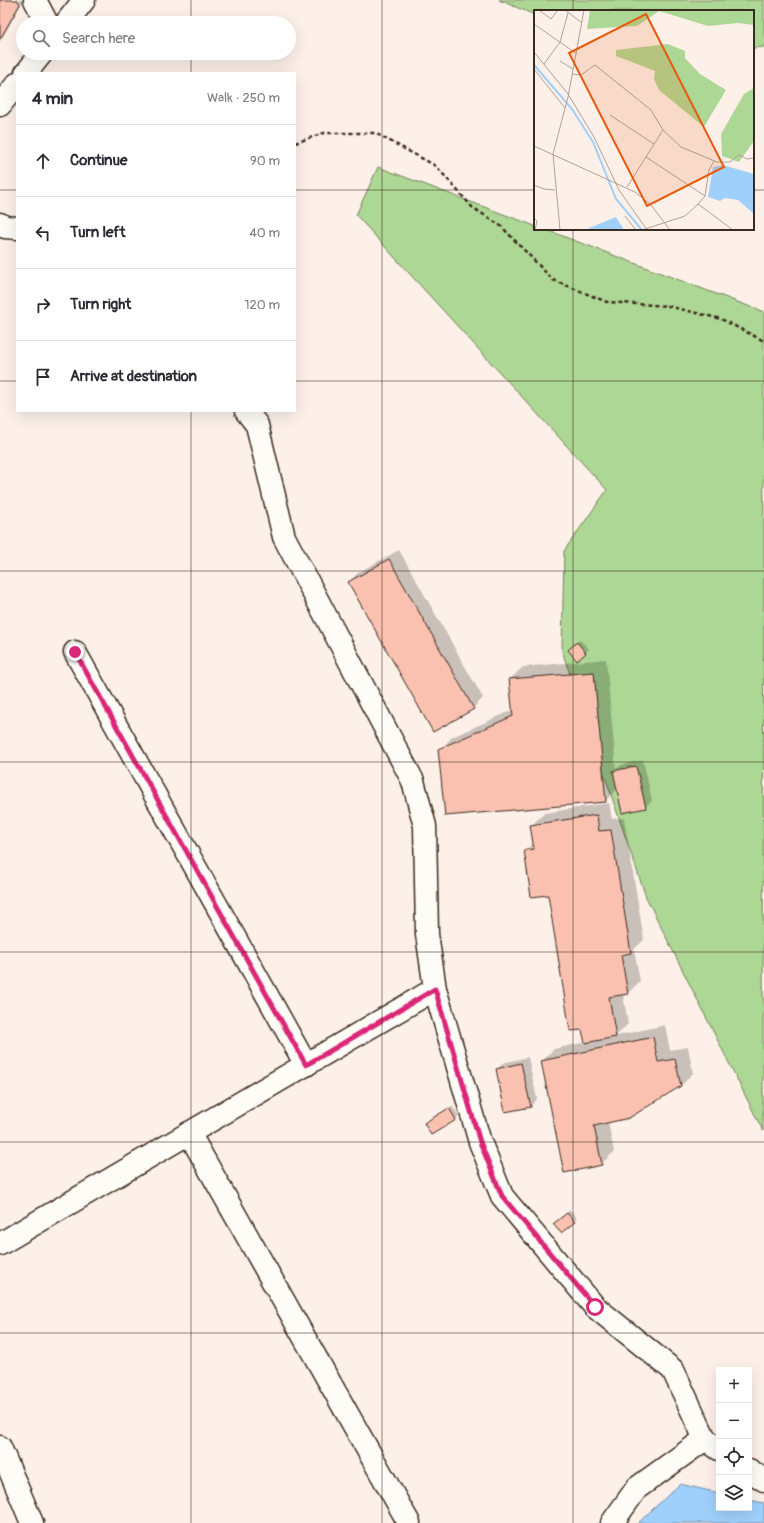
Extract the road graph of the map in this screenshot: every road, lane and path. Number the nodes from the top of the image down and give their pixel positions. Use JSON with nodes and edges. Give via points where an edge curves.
{"nodes":[{"id":1,"x":35,"y":0,"type":"edge"},
{"id":2,"x":84,"y":0,"type":"edge"},
{"id":3,"x":43,"y":16,"type":"edge"},
{"id":4,"x":71,"y":16,"type":"edge"},
{"id":5,"x":36,"y":60,"type":"edge"},
{"id":6,"x":27,"y":72,"type":"edge"},
{"id":7,"x":16,"y":85,"type":"edge"},
{"id":8,"x":0,"y":105,"type":"edge"},
{"id":9,"x":296,"y":143,"type":"edge"},
{"id":10,"x":0,"y":224,"type":"edge"},
{"id":11,"x":16,"y":228,"type":"edge"},
{"id":12,"x":764,"y":341,"type":"edge"},
{"id":13,"x":247,"y":412,"type":"edge"},
{"id":14,"x":75,"y":652,"type":"dead end"},
{"id":15,"x":435,"y":989,"type":"junction"},
{"id":16,"x":306,"y":1065,"type":"junction"},
{"id":17,"x":189,"y":1133,"type":"junction"},
{"id":18,"x":0,"y":1244,"type":"edge"},
{"id":19,"x":712,"y":1444,"type":"edge"},
{"id":20,"x":0,"y":1446,"type":"edge"},
{"id":21,"x":752,"y":1472,"type":"edge"},
{"id":22,"x":764,"y":1480,"type":"edge"},
{"id":23,"x":32,"y":1523,"type":"edge"},
{"id":24,"x":409,"y":1523,"type":"edge"},
{"id":25,"x":612,"y":1523,"type":"edge"}],
"edges":[{"from":1,"to":3,"type":"street"},
{"from":2,"to":4,"type":"street"},
{"from":5,"to":6,"type":"street"},
{"from":7,"to":8,"type":"street"},
{"from":9,"to":12,"type":"path","via":[[324,133],[375,133],[436,166],[472,207],[501,226],[553,280],[607,302],[668,306],[721,319]]},
{"from":10,"to":11,"type":"street","via":[[5,228]]},
{"from":13,"to":15,"type":"street","via":[[257,425],[284,537],[413,781],[425,826],[428,934]]},
{"from":14,"to":16,"type":"street"},
{"from":15,"to":16,"type":"street"},
{"from":15,"to":19,"type":"street","via":[[480,1142],[502,1196],[595,1307],[673,1370]]},
{"from":16,"to":17,"type":"street"},
{"from":17,"to":18,"type":"street"},
{"from":17,"to":24,"type":"street"},
{"from":19,"to":25,"type":"street","via":[[637,1488]]},
{"from":20,"to":23,"type":"street"},
{"from":21,"to":22,"type":"street"}]}
